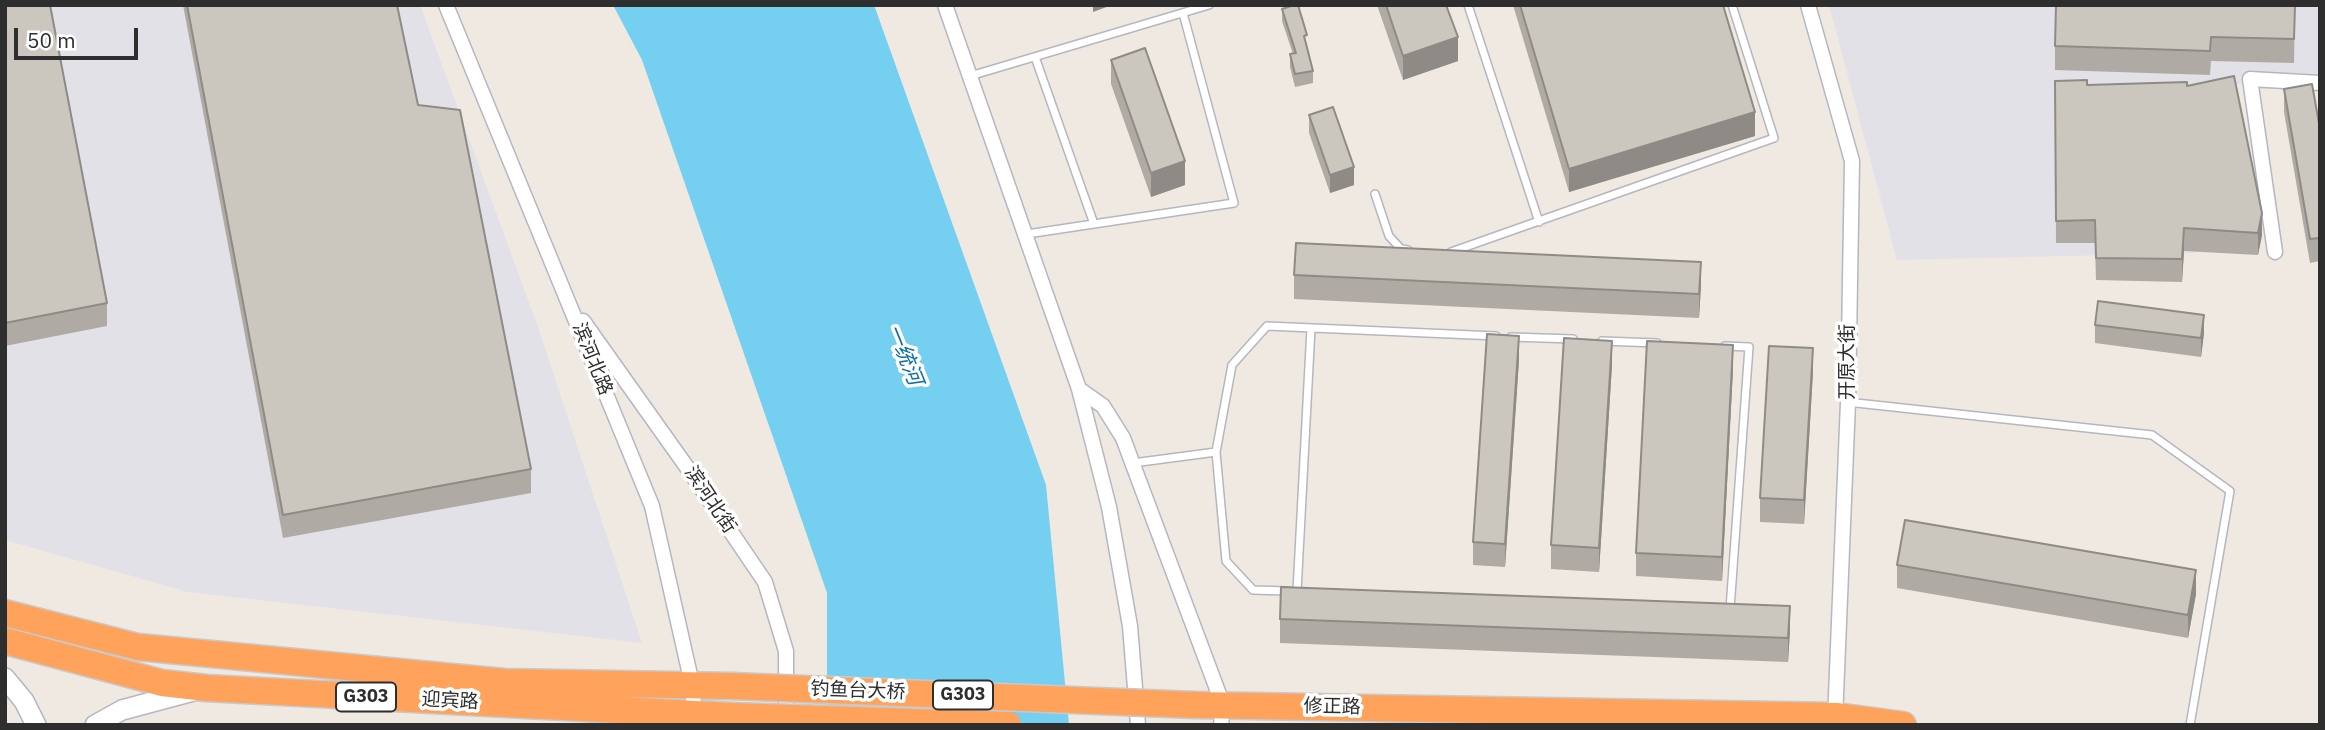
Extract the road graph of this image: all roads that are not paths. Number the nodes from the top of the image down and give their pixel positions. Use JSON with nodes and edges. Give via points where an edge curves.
{"nodes":[{"id":1,"x":446,"y":5,"type":"edge"},
{"id":2,"x":945,"y":5,"type":"edge"},
{"id":3,"x":1468,"y":5,"type":"edge"},
{"id":4,"x":1732,"y":5,"type":"edge"},
{"id":5,"x":1808,"y":5,"type":"edge"},
{"id":6,"x":1206,"y":6,"type":"edge"},
{"id":7,"x":1183,"y":13,"type":"junction"},
{"id":8,"x":1035,"y":57,"type":"junction"},
{"id":9,"x":970,"y":76,"type":"junction"},
{"id":10,"x":2320,"y":83,"type":"edge"},
{"id":11,"x":1375,"y":194,"type":"dead end"},
{"id":12,"x":1539,"y":222,"type":"junction"},
{"id":13,"x":1094,"y":224,"type":"junction"},
{"id":14,"x":1027,"y":234,"type":"junction"},
{"id":15,"x":1414,"y":250,"type":"edge"},
{"id":16,"x":1440,"y":252,"type":"edge"},
{"id":17,"x":2275,"y":252,"type":"dead end"},
{"id":18,"x":568,"y":301,"type":"junction"},
{"id":19,"x":1311,"y":328,"type":"junction"},
{"id":20,"x":1585,"y":340,"type":"edge"},
{"id":21,"x":1598,"y":340,"type":"edge"},
{"id":22,"x":1667,"y":344,"type":"edge"},
{"id":23,"x":1722,"y":346,"type":"edge"},
{"id":24,"x":1079,"y":389,"type":"junction"},
{"id":25,"x":1847,"y":402,"type":"junction"},
{"id":26,"x":1216,"y":452,"type":"junction"},
{"id":27,"x":1132,"y":463,"type":"junction"},
{"id":28,"x":1297,"y":591,"type":"junction"},
{"id":29,"x":1310,"y":592,"type":"edge"},
{"id":30,"x":1719,"y":608,"type":"edge"},
{"id":31,"x":5,"y":613,"type":"edge"},
{"id":32,"x":5,"y":641,"type":"edge"},
{"id":33,"x":5,"y":678,"type":"edge"},
{"id":34,"x":692,"y":684,"type":"junction"},
{"id":35,"x":732,"y":686,"type":"joint"},
{"id":36,"x":206,"y":688,"type":"junction"},
{"id":37,"x":1222,"y":715,"type":"edge"},
{"id":38,"x":695,"y":720,"type":"edge"},
{"id":39,"x":1835,"y":720,"type":"edge"},
{"id":40,"x":36,"y":725,"type":"edge"},
{"id":41,"x":95,"y":725,"type":"edge"},
{"id":42,"x":786,"y":725,"type":"edge"},
{"id":43,"x":1008,"y":725,"type":"edge"},
{"id":44,"x":1138,"y":725,"type":"edge"},
{"id":45,"x":1903,"y":725,"type":"edge"},
{"id":46,"x":2190,"y":725,"type":"edge"}],
"edges":[{"from":1,"to":18,"type":"street","name":"滨河北路"},
{"from":2,"to":9,"type":"street"},
{"from":3,"to":12,"type":"lane"},
{"from":4,"to":12,"type":"lane","via":[[1774,138]]},
{"from":5,"to":25,"type":"street","name":"开原大街","via":[[1852,162]]},
{"from":6,"to":7,"type":"lane"},
{"from":7,"to":8,"type":"lane"},
{"from":7,"to":13,"type":"lane","via":[[1234,203]]},
{"from":8,"to":9,"type":"lane"},
{"from":8,"to":13,"type":"lane"},
{"from":9,"to":14,"type":"street"},
{"from":10,"to":17,"type":"street","via":[[2250,79]]},
{"from":11,"to":15,"type":"lane","via":[[1389,236],[1401,249]]},
{"from":12,"to":16,"type":"lane","via":[[1453,252]]},
{"from":13,"to":14,"type":"lane"},
{"from":14,"to":24,"type":"street"},
{"from":18,"to":34,"type":"street","name":"滨河北路","via":[[652,506]]},
{"from":18,"to":42,"type":"street","name":"滨河北街","via":[[765,582],[786,651]]},
{"from":19,"to":20,"type":"lane"},
{"from":19,"to":26,"type":"lane","via":[[1267,326],[1232,365]]},
{"from":19,"to":28,"type":"lane"},
{"from":21,"to":22,"type":"lane"},
{"from":23,"to":30,"type":"lane","via":[[1749,347],[1732,609]]},
{"from":24,"to":27,"type":"street","via":[[1103,406]]},
{"from":24,"to":44,"type":"street","via":[[1109,507],[1130,626]]},
{"from":25,"to":39,"type":"street","name":"开原大街"},
{"from":25,"to":46,"type":"lane","via":[[2152,435],[2230,491]]},
{"from":26,"to":27,"type":"lane"},
{"from":26,"to":28,"type":"lane","via":[[1226,561],[1253,590]]},
{"from":27,"to":37,"type":"street"},
{"from":28,"to":29,"type":"lane"},
{"from":31,"to":34,"type":"highway","name":"迎宾路","number":"G303","via":[[138,647],[504,682]]},
{"from":32,"to":36,"type":"highway","name":"迎宾路","number":"G303","via":[[162,682]]},
{"from":33,"to":40,"type":"main road"},
{"from":34,"to":35,"type":"highway","name":"迎宾路","number":"G303"},
{"from":34,"to":38,"type":"street","name":"滨河北路"},
{"from":35,"to":37,"type":"highway","name":"钓鱼台大桥","number":"G303","bridge":true,"via":[[1194,705]]},
{"from":36,"to":38,"type":"highway","name":"迎宾路","number":"G303"},
{"from":36,"to":41,"type":"main road","via":[[122,710]]},
{"from":37,"to":39,"type":"highway","name":"修正路","number":"G303"},
{"from":38,"to":43,"type":"highway","name":"迎宾路","number":"G303","bridge":true,"via":[[732,716]]},
{"from":39,"to":45,"type":"highway","name":"修正路","number":"G303"}]}
